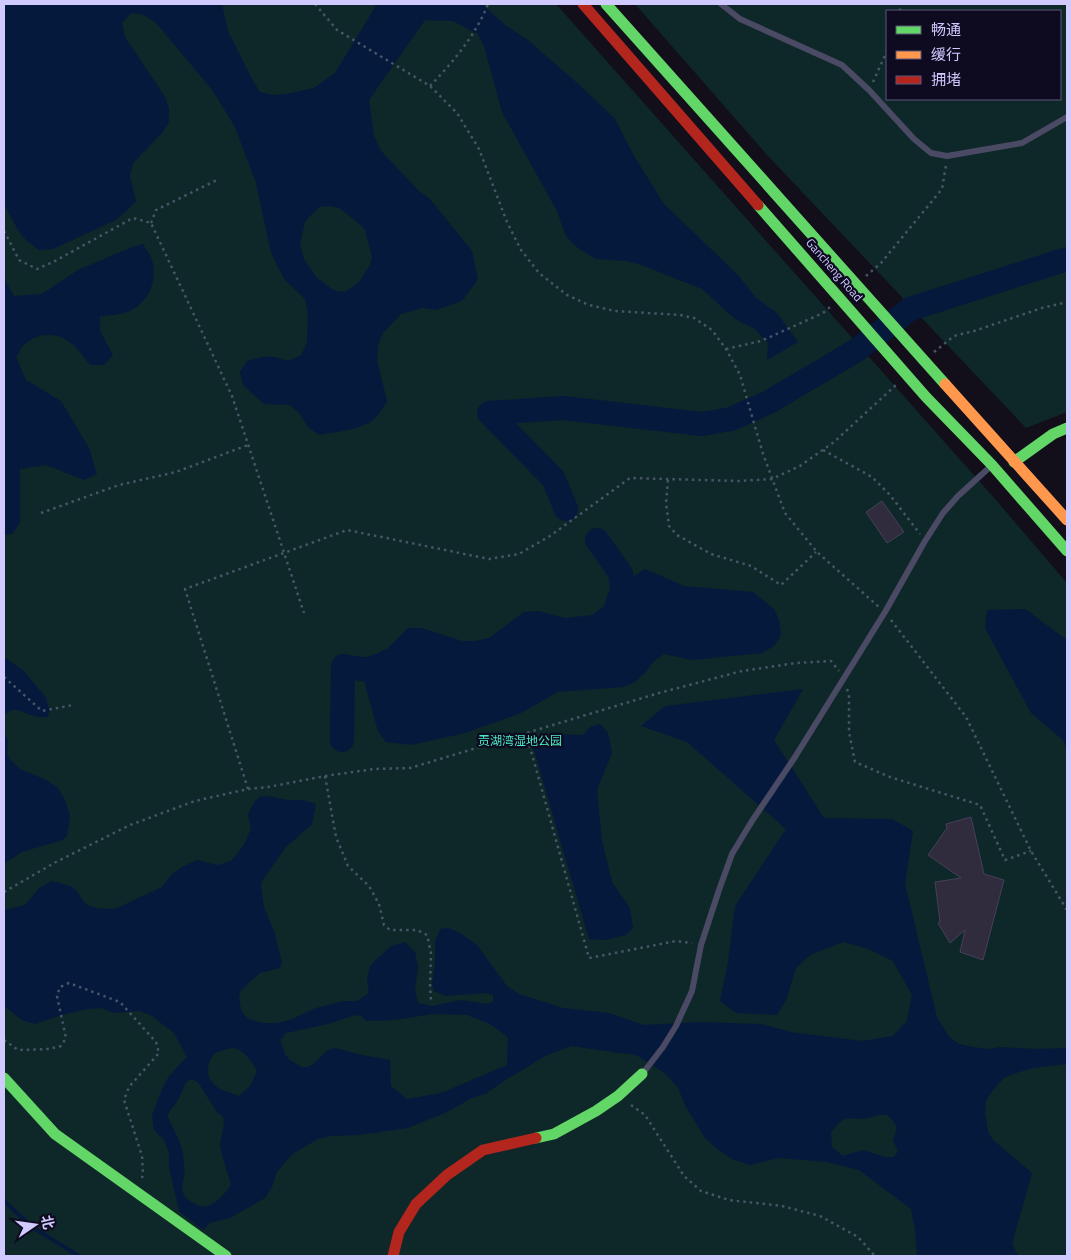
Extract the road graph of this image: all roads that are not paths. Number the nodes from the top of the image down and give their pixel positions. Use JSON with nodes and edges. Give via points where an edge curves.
{"nodes":[{"id":1,"x":583,"y":4,"type":"edge"},
{"id":2,"x":606,"y":4,"type":"edge"},
{"id":3,"x":721,"y":4,"type":"edge"},
{"id":4,"x":1067,"y":117,"type":"edge"},
{"id":5,"x":1067,"y":430,"type":"edge"},
{"id":6,"x":1015,"y":463,"type":"junction"},
{"id":7,"x":992,"y":465,"type":"junction"},
{"id":8,"x":1067,"y":520,"type":"edge"},
{"id":9,"x":1067,"y":551,"type":"edge"},
{"id":10,"x":642,"y":1074,"type":"joint"},
{"id":11,"x":4,"y":1078,"type":"edge"},
{"id":12,"x":226,"y":1256,"type":"edge"},
{"id":13,"x":393,"y":1256,"type":"edge"}],
"edges":[{"from":1,"to":7,"type":"street","name":"Gancheng Road","via":[[926,397]]},
{"from":2,"to":6,"type":"street","name":"Gancheng Road"},
{"from":3,"to":4,"type":"lane","via":[[740,19],[842,65],[931,153],[947,156],[1022,143]]},
{"from":5,"to":6,"type":"street"},
{"from":6,"to":8,"type":"street","name":"Gancheng Road"},
{"from":7,"to":9,"type":"street","name":"Gancheng Road"},
{"from":7,"to":10,"type":"lane","via":[[943,513],[885,612],[732,854],[701,945],[692,991],[664,1047]]},
{"from":10,"to":13,"type":"street","via":[[618,1096],[554,1134],[483,1150],[447,1175],[416,1204],[399,1232]]},
{"from":11,"to":12,"type":"street","via":[[55,1134]]}]}
